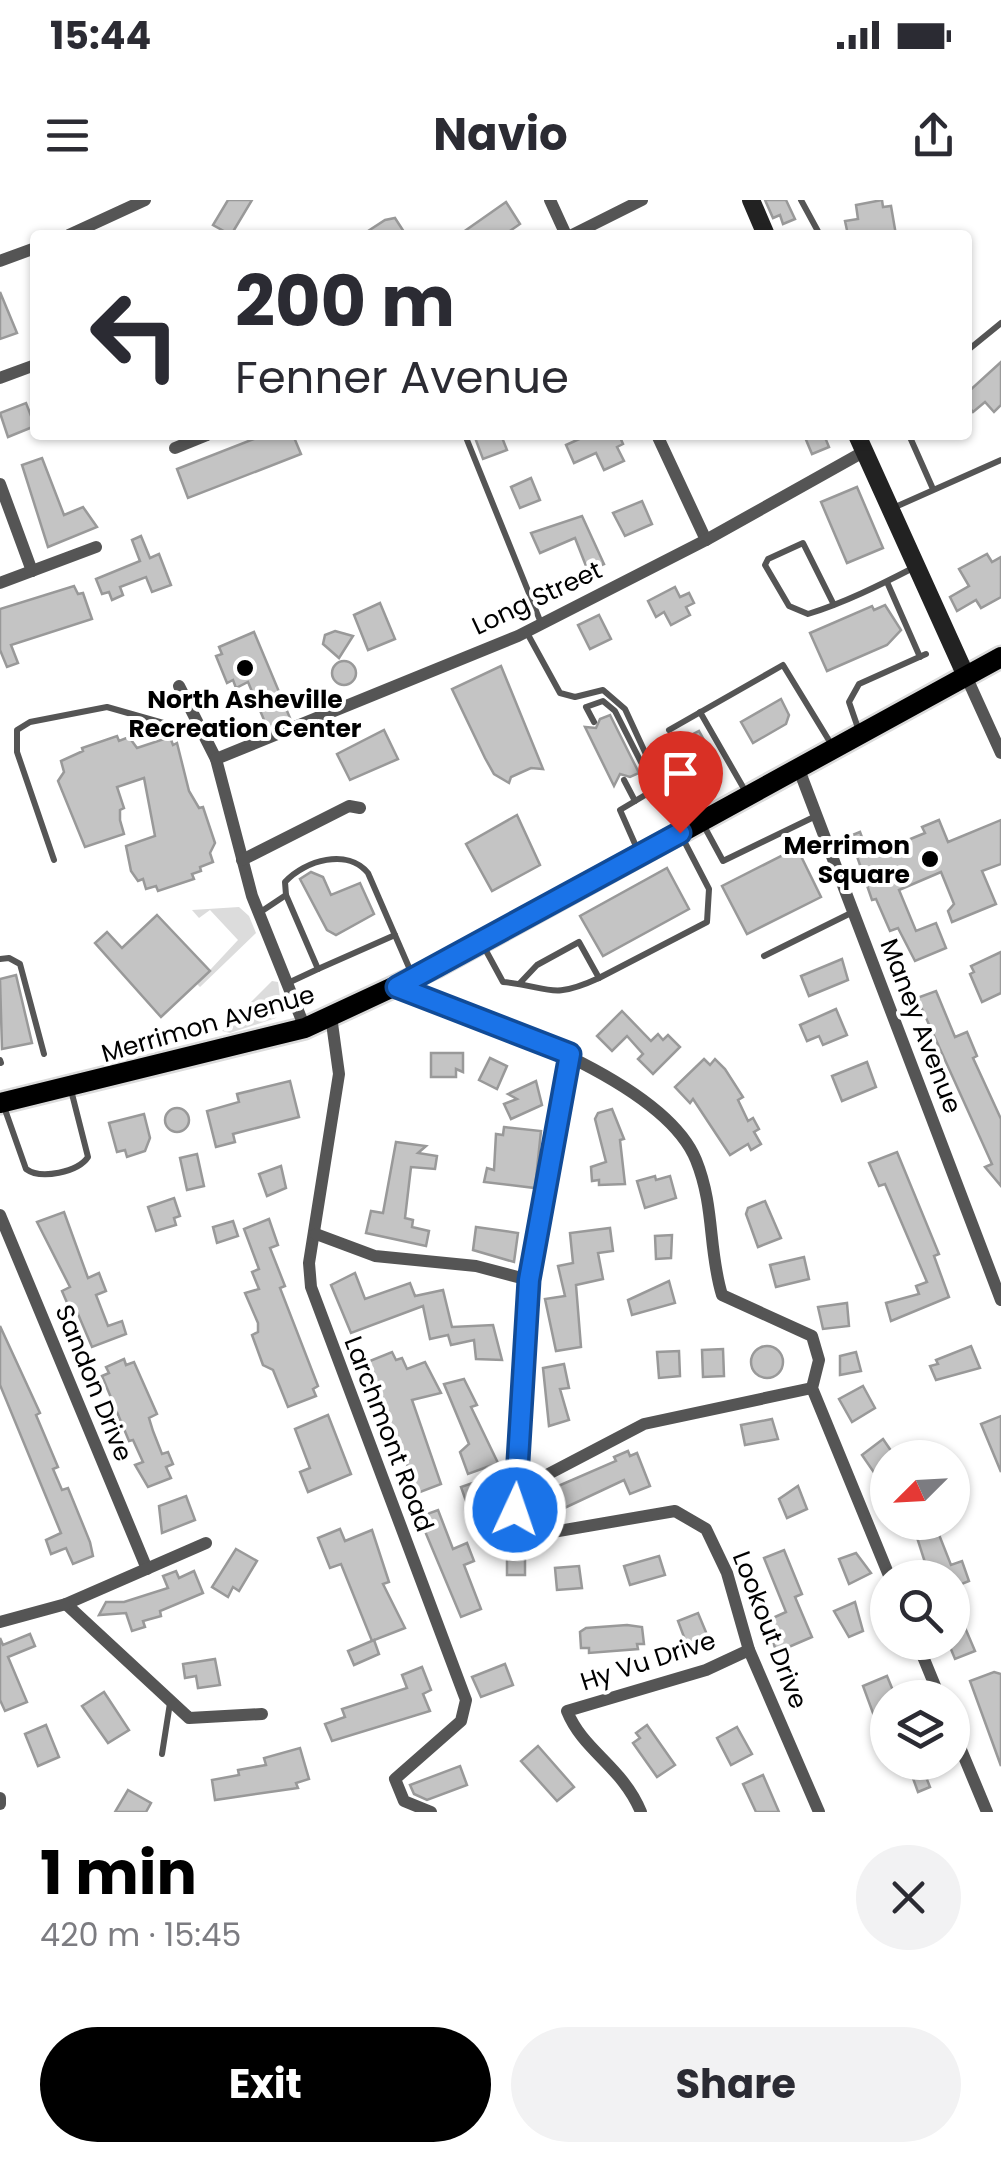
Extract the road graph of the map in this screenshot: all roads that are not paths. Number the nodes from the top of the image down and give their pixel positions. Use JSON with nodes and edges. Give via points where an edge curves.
{"nodes":[{"id":1,"x":145,"y":200,"type":"edge"},
{"id":2,"x":550,"y":200,"type":"edge"},
{"id":3,"x":642,"y":200,"type":"edge"},
{"id":4,"x":751,"y":200,"type":"edge"},
{"id":5,"x":801,"y":200,"type":"edge"},
{"id":6,"x":80,"y":230,"type":"edge"},
{"id":7,"x":566,"y":230,"type":"edge"},
{"id":8,"x":579,"y":230,"type":"edge"},
{"id":9,"x":764,"y":230,"type":"edge"},
{"id":10,"x":817,"y":230,"type":"edge"},
{"id":11,"x":30,"y":250,"type":"edge"},
{"id":12,"x":0,"y":261,"type":"edge"},
{"id":13,"x":1001,"y":322,"type":"edge"},
{"id":14,"x":972,"y":347,"type":"edge"},
{"id":15,"x":30,"y":367,"type":"edge"},
{"id":16,"x":0,"y":378,"type":"edge"},
{"id":17,"x":194,"y":440,"type":"edge"},
{"id":18,"x":467,"y":440,"type":"edge"},
{"id":19,"x":659,"y":440,"type":"edge"},
{"id":20,"x":911,"y":440,"type":"edge"},
{"id":21,"x":861,"y":443,"type":"edge"},
{"id":22,"x":175,"y":448,"type":"dead end"},
{"id":23,"x":1001,"y":460,"type":"edge"},
{"id":24,"x":0,"y":484,"type":"edge"},
{"id":25,"x":934,"y":490,"type":"junction"},
{"id":26,"x":889,"y":510,"type":"junction"},
{"id":27,"x":706,"y":540,"type":"junction"},
{"id":28,"x":96,"y":547,"type":"dead end"},
{"id":29,"x":914,"y":567,"type":"junction"},
{"id":30,"x":32,"y":572,"type":"junction"},
{"id":31,"x":886,"y":582,"type":"junction"},
{"id":32,"x":0,"y":583,"type":"edge"},
{"id":33,"x":834,"y":605,"type":"junction"},
{"id":34,"x":542,"y":624,"type":"junction"},
{"id":35,"x":526,"y":632,"type":"junction"},
{"id":36,"x":1001,"y":657,"type":"edge"},
{"id":37,"x":966,"y":676,"type":"junction"},
{"id":38,"x":179,"y":686,"type":"dead end"},
{"id":39,"x":700,"y":712,"type":"junction"},
{"id":40,"x":594,"y":722,"type":"dead end"},
{"id":41,"x":669,"y":730,"type":"dead end"},
{"id":42,"x":203,"y":734,"type":"junction"},
{"id":43,"x":860,"y":734,"type":"junction"},
{"id":44,"x":834,"y":748,"type":"junction"},
{"id":45,"x":1001,"y":753,"type":"edge"},
{"id":46,"x":216,"y":759,"type":"junction"},
{"id":47,"x":798,"y":767,"type":"junction"},
{"id":48,"x":656,"y":776,"type":"junction"},
{"id":49,"x":624,"y":780,"type":"dead end"},
{"id":50,"x":662,"y":785,"type":"junction"},
{"id":51,"x":748,"y":795,"type":"junction"},
{"id":52,"x":634,"y":801,"type":"junction"},
{"id":53,"x":360,"y":808,"type":"dead end"},
{"id":54,"x":817,"y":816,"type":"junction"},
{"id":55,"x":690,"y":827,"type":"junction"},
{"id":56,"x":640,"y":854,"type":"junction"},
{"id":57,"x":54,"y":860,"type":"dead end"},
{"id":58,"x":242,"y":860,"type":"junction"},
{"id":59,"x":286,"y":895,"type":"junction"},
{"id":60,"x":854,"y":912,"type":"junction"},
{"id":61,"x":258,"y":914,"type":"junction"},
{"id":62,"x":395,"y":935,"type":"junction"},
{"id":63,"x":480,"y":942,"type":"junction"},
{"id":64,"x":764,"y":956,"type":"dead end"},
{"id":65,"x":0,"y":959,"type":"edge"},
{"id":66,"x":318,"y":969,"type":"junction"},
{"id":67,"x":599,"y":978,"type":"junction"},
{"id":68,"x":406,"y":982,"type":"junction"},
{"id":69,"x":287,"y":983,"type":"junction"},
{"id":70,"x":520,"y":983,"type":"junction"},
{"id":71,"x":331,"y":1016,"type":"junction"},
{"id":72,"x":305,"y":1028,"type":"junction"},
{"id":73,"x":44,"y":1054,"type":"dead end"},
{"id":74,"x":570,"y":1054,"type":"junction"},
{"id":75,"x":70,"y":1088,"type":"junction"},
{"id":76,"x":1,"y":1103,"type":"edge"},
{"id":77,"x":0,"y":1215,"type":"edge"},
{"id":78,"x":316,"y":1234,"type":"junction"},
{"id":79,"x":529,"y":1280,"type":"junction"},
{"id":80,"x":1001,"y":1300,"type":"edge"},
{"id":81,"x":812,"y":1388,"type":"junction"},
{"id":82,"x":516,"y":1491,"type":"junction"},
{"id":83,"x":206,"y":1543,"type":"dead end"},
{"id":84,"x":883,"y":1560,"type":"edge"},
{"id":85,"x":146,"y":1569,"type":"junction"},
{"id":86,"x":66,"y":1604,"type":"junction"},
{"id":87,"x":0,"y":1622,"type":"edge"},
{"id":88,"x":749,"y":1650,"type":"junction"},
{"id":89,"x":170,"y":1702,"type":"junction"},
{"id":90,"x":262,"y":1714,"type":"dead end"},
{"id":91,"x":162,"y":1754,"type":"dead end"},
{"id":92,"x":970,"y":1770,"type":"edge"},
{"id":93,"x":431,"y":1812,"type":"edge"},
{"id":94,"x":640,"y":1812,"type":"edge"},
{"id":95,"x":819,"y":1812,"type":"edge"},
{"id":96,"x":988,"y":1812,"type":"edge"}],
"edges":[{"from":1,"to":6,"type":"street"},
{"from":2,"to":7,"type":"street"},
{"from":3,"to":8,"type":"street"},
{"from":4,"to":9,"type":"street"},
{"from":5,"to":10,"type":"lane"},
{"from":11,"to":12,"type":"street"},
{"from":13,"to":14,"type":"lane"},
{"from":15,"to":16,"type":"street"},
{"from":17,"to":22,"type":"street"},
{"from":18,"to":34,"type":"lane"},
{"from":19,"to":27,"type":"street"},
{"from":20,"to":25,"type":"lane"},
{"from":21,"to":26,"type":"street"},
{"from":21,"to":27,"type":"street","name":"Long Street"},
{"from":23,"to":25,"type":"lane"},
{"from":24,"to":30,"type":"street"},
{"from":25,"to":26,"type":"lane"},
{"from":26,"to":29,"type":"street"},
{"from":27,"to":34,"type":"street","name":"Long Street"},
{"from":28,"to":30,"type":"street"},
{"from":29,"to":31,"type":"lane"},
{"from":29,"to":37,"type":"street"},
{"from":30,"to":32,"type":"street"},
{"from":31,"to":33,"type":"lane"},
{"from":31,"to":43,"type":"lane","via":[[923,656],[859,684],[849,695]]},
{"from":33,"to":33,"type":"lane","via":[[796,612],[770,576],[768,559],[803,543]]},
{"from":34,"to":35,"type":"street","name":"Long Street"},
{"from":35,"to":46,"type":"street","name":"Long Street"},
{"from":35,"to":48,"type":"lane","via":[[560,692],[576,697],[603,690],[617,698]]},
{"from":36,"to":37,"type":"main road","name":"Merrimon Avenue"},
{"from":37,"to":43,"type":"main road","name":"Merrimon Avenue"},
{"from":37,"to":45,"type":"street"},
{"from":38,"to":42,"type":"street"},
{"from":39,"to":41,"type":"lane"},
{"from":39,"to":44,"type":"lane","via":[[783,665]]},
{"from":39,"to":51,"type":"lane"},
{"from":40,"to":48,"type":"lane","via":[[586,707],[603,701],[615,710],[647,774]]},
{"from":42,"to":46,"type":"street"},
{"from":42,"to":57,"type":"lane","via":[[107,708],[17,730],[17,752]]},
{"from":43,"to":44,"type":"main road","name":"Merrimon Avenue"},
{"from":44,"to":47,"type":"main road","name":"Merrimon Avenue"},
{"from":46,"to":58,"type":"street"},
{"from":47,"to":51,"type":"main road","name":"Merrimon Avenue"},
{"from":47,"to":54,"type":"street","name":"Maney Avenue"},
{"from":48,"to":50,"type":"lane"},
{"from":49,"to":52,"type":"lane"},
{"from":50,"to":52,"type":"lane"},
{"from":50,"to":55,"type":"lane"},
{"from":51,"to":55,"type":"main road","name":"Merrimon Avenue"},
{"from":52,"to":56,"type":"lane","via":[[620,810]]},
{"from":53,"to":58,"type":"street","via":[[349,806]]},
{"from":54,"to":55,"type":"lane","via":[[723,861]]},
{"from":54,"to":60,"type":"street","name":"Maney Avenue"},
{"from":55,"to":56,"type":"main road","name":"Merrimon Avenue"},
{"from":55,"to":67,"type":"lane","via":[[709,889],[707,922]]},
{"from":56,"to":63,"type":"main road","name":"Merrimon Avenue"},
{"from":58,"to":61,"type":"street"},
{"from":59,"to":61,"type":"lane"},
{"from":59,"to":62,"type":"lane","via":[[286,882],[308,866],[359,861]]},
{"from":59,"to":66,"type":"lane"},
{"from":60,"to":64,"type":"lane"},
{"from":60,"to":80,"type":"street","name":"Maney Avenue"},
{"from":61,"to":69,"type":"street"},
{"from":62,"to":66,"type":"lane"},
{"from":62,"to":68,"type":"lane"},
{"from":63,"to":68,"type":"main road","name":"Merrimon Avenue"},
{"from":63,"to":70,"type":"lane","via":[[503,982]]},
{"from":65,"to":73,"type":"lane","via":[[20,964]]},
{"from":66,"to":69,"type":"lane"},
{"from":67,"to":70,"type":"lane","via":[[569,992]]},
{"from":67,"to":70,"type":"lane","via":[[579,942],[537,965]]},
{"from":68,"to":71,"type":"main road","name":"Merrimon Avenue"},
{"from":68,"to":74,"type":"street"},
{"from":69,"to":72,"type":"street"},
{"from":71,"to":72,"type":"main road","name":"Merrimon Avenue"},
{"from":71,"to":78,"type":"street","name":"Larchmont Road","via":[[339,1074]]},
{"from":72,"to":75,"type":"main road","name":"Merrimon Avenue"},
{"from":74,"to":79,"type":"street","name":"Lookout Drive"},
{"from":74,"to":81,"type":"street","via":[[668,1120],[694,1156],[712,1206],[722,1294],[812,1336],[819,1360]]},
{"from":75,"to":76,"type":"main road","name":"Merrimon Avenue"},
{"from":75,"to":76,"type":"lane","via":[[88,1157],[50,1174],[26,1169]]},
{"from":77,"to":85,"type":"street","name":"Sandon Drive"},
{"from":78,"to":79,"type":"street","via":[[375,1256],[476,1266]]},
{"from":78,"to":93,"type":"street","name":"Larchmont Road","via":[[309,1263],[318,1311],[466,1700],[461,1721],[395,1779],[404,1801]]},
{"from":79,"to":82,"type":"street","name":"Lookout Drive"},
{"from":81,"to":82,"type":"street","via":[[644,1424]]},
{"from":81,"to":84,"type":"street"},
{"from":82,"to":88,"type":"street","name":"Lookout Drive","via":[[522,1526],[541,1534],[675,1511],[706,1529],[727,1573]]},
{"from":83,"to":85,"type":"street"},
{"from":85,"to":86,"type":"street"},
{"from":86,"to":87,"type":"street"},
{"from":86,"to":89,"type":"street"},
{"from":88,"to":94,"type":"street","name":"Hy Vu Drive","via":[[706,1670],[567,1710],[576,1734],[607,1758]]},
{"from":88,"to":95,"type":"street","name":"Lookout Drive"},
{"from":89,"to":90,"type":"street","via":[[189,1718]]},
{"from":89,"to":91,"type":"lane"},
{"from":92,"to":96,"type":"street"}]}
